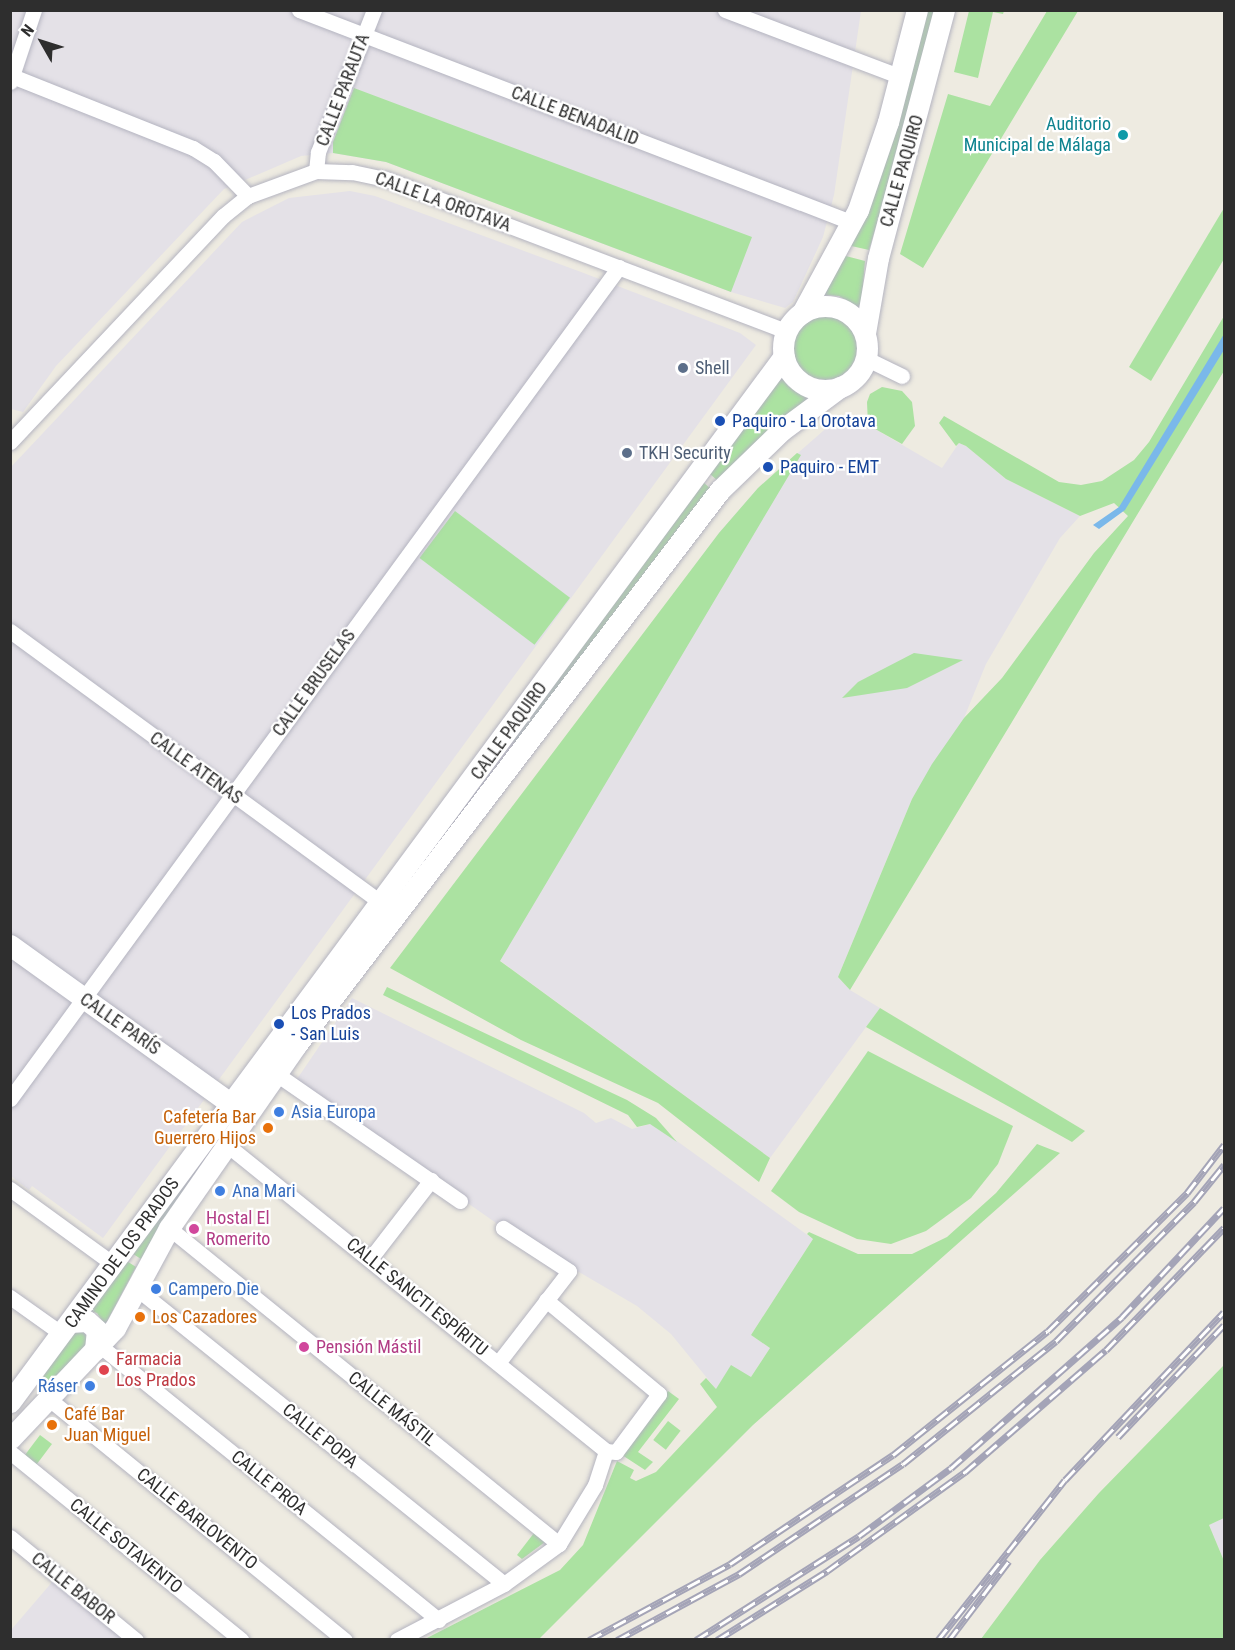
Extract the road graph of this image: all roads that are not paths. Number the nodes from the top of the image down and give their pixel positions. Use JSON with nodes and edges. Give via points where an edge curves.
{"nodes":[{"id":1,"x":34,"y":10,"type":"edge"},
{"id":2,"x":299,"y":10,"type":"edge"},
{"id":3,"x":374,"y":10,"type":"edge"},
{"id":4,"x":725,"y":10,"type":"edge"},
{"id":5,"x":917,"y":10,"type":"edge"},
{"id":6,"x":944,"y":10,"type":"edge"},
{"id":7,"x":364,"y":35,"type":"junction"},
{"id":8,"x":901,"y":77,"type":"junction"},
{"id":9,"x":11,"y":79,"type":"edge"},
{"id":10,"x":316,"y":171,"type":"junction"},
{"id":11,"x":248,"y":196,"type":"junction"},
{"id":12,"x":851,"y":222,"type":"junction"},
{"id":13,"x":619,"y":267,"type":"junction"},
{"id":14,"x":802,"y":313,"type":"junction"},
{"id":15,"x":786,"y":331,"type":"junction"},
{"id":16,"x":865,"y":333,"type":"junction"},
{"id":17,"x":784,"y":356,"type":"junction"},
{"id":18,"x":865,"y":358,"type":"junction"},
{"id":19,"x":902,"y":376,"type":"dead end"},
{"id":20,"x":840,"y":387,"type":"junction"},
{"id":21,"x":10,"y":442,"type":"edge"},
{"id":22,"x":10,"y":631,"type":"edge"},
{"id":23,"x":232,"y":794,"type":"junction"},
{"id":24,"x":382,"y":903,"type":"junction"},
{"id":25,"x":10,"y":945,"type":"edge"},
{"id":26,"x":84,"y":999,"type":"junction"},
{"id":27,"x":275,"y":1073,"type":"junction"},
{"id":28,"x":262,"y":1094,"type":"junction"},
{"id":29,"x":10,"y":1099,"type":"edge"},
{"id":30,"x":230,"y":1103,"type":"junction"},
{"id":31,"x":229,"y":1142,"type":"junction"},
{"id":32,"x":431,"y":1180,"type":"junction"},
{"id":33,"x":10,"y":1189,"type":"edge"},
{"id":34,"x":460,"y":1201,"type":"dead end"},
{"id":35,"x":169,"y":1228,"type":"junction"},
{"id":36,"x":503,"y":1228,"type":"dead end"},
{"id":37,"x":370,"y":1259,"type":"junction"},
{"id":38,"x":112,"y":1263,"type":"junction"},
{"id":39,"x":135,"y":1288,"type":"junction"},
{"id":40,"x":10,"y":1297,"type":"edge"},
{"id":41,"x":546,"y":1300,"type":"junction"},
{"id":42,"x":66,"y":1328,"type":"junction"},
{"id":43,"x":97,"y":1348,"type":"junction"},
{"id":44,"x":498,"y":1363,"type":"junction"},
{"id":45,"x":36,"y":1368,"type":"junction"},
{"id":46,"x":55,"y":1393,"type":"junction"},
{"id":47,"x":10,"y":1401,"type":"edge"},
{"id":48,"x":10,"y":1439,"type":"edge"},
{"id":49,"x":606,"y":1451,"type":"junction"},
{"id":50,"x":10,"y":1452,"type":"edge"},
{"id":51,"x":10,"y":1537,"type":"edge"},
{"id":52,"x":559,"y":1544,"type":"junction"},
{"id":53,"x":504,"y":1584,"type":"junction"},
{"id":54,"x":439,"y":1620,"type":"junction"},
{"id":55,"x":136,"y":1640,"type":"edge"},
{"id":56,"x":241,"y":1640,"type":"edge"},
{"id":57,"x":345,"y":1640,"type":"edge"},
{"id":58,"x":397,"y":1640,"type":"edge"}],
"edges":[{"from":1,"to":9,"type":"street"},
{"from":2,"to":7,"type":"street","name":"CALLE BENADALID"},
{"from":3,"to":7,"type":"street","name":"CALLE PARAUTA"},
{"from":4,"to":8,"type":"street"},
{"from":5,"to":8,"type":"main road","name":"CALLE PAQUIRO"},
{"from":6,"to":16,"type":"main road","name":"CALLE PAQUIRO","via":[[878,258]]},
{"from":7,"to":10,"type":"street","name":"CALLE PARAUTA","via":[[318,152]]},
{"from":7,"to":12,"type":"street","name":"CALLE BENADALID"},
{"from":8,"to":12,"type":"main road","name":"CALLE PAQUIRO"},
{"from":9,"to":11,"type":"street","via":[[193,148],[214,161]]},
{"from":10,"to":11,"type":"street","name":"CALLE LA OROTAVA"},
{"from":10,"to":13,"type":"street","name":"CALLE LA OROTAVA","via":[[352,172],[386,179]]},
{"from":11,"to":21,"type":"street","name":"CALLE LA OROTAVA","via":[[223,216]]},
{"from":12,"to":14,"type":"main road","name":"CALLE PAQUIRO"},
{"from":13,"to":15,"type":"street","name":"CALLE LA OROTAVA"},
{"from":13,"to":23,"type":"street","name":"CALLE BRUSELAS"},
{"from":14,"to":15,"type":"main road"},
{"from":14,"to":16,"type":"main road","via":[[819,306],[838,308],[854,317]]},
{"from":15,"to":17,"type":"main road"},
{"from":16,"to":18,"type":"main road"},
{"from":17,"to":20,"type":"main road","via":[[799,381],[820,389]]},
{"from":17,"to":24,"type":"main road","name":"CALLE PAQUIRO"},
{"from":18,"to":19,"type":"street"},
{"from":18,"to":20,"type":"main road","via":[[854,379]]},
{"from":20,"to":27,"type":"main road","name":"CALLE PAQUIRO","via":[[790,423],[720,490]]},
{"from":22,"to":23,"type":"street","name":"CALLE ATENAS"},
{"from":23,"to":24,"type":"street","name":"CALLE ATENAS"},
{"from":23,"to":26,"type":"street","name":"CALLE BRUSELAS"},
{"from":24,"to":30,"type":"main road","name":"CALLE PAQUIRO"},
{"from":25,"to":26,"type":"main road","name":"CALLE PARÍS"},
{"from":26,"to":29,"type":"street","name":"CALLE BRUSELAS"},
{"from":26,"to":30,"type":"main road","name":"CALLE PARÍS"},
{"from":27,"to":28,"type":"main road","name":"CALLE PAQUIRO"},
{"from":27,"to":32,"type":"street"},
{"from":28,"to":30,"type":"main road"},
{"from":28,"to":31,"type":"main road","name":"CAMINO DE LOS PRADOS"},
{"from":30,"to":31,"type":"main road"},
{"from":30,"to":38,"type":"main road","name":"CAMINO DE LOS PRADOS"},
{"from":31,"to":35,"type":"main road","name":"CAMINO DE LOS PRADOS"},
{"from":31,"to":37,"type":"street","name":"CALLE SANCTI ESPÍRITU"},
{"from":32,"to":34,"type":"street"},
{"from":32,"to":37,"type":"street"},
{"from":33,"to":38,"type":"street"},
{"from":35,"to":39,"type":"main road","name":"CAMINO DE LOS PRADOS"},
{"from":35,"to":52,"type":"street","name":"CALLE MÁSTIL"},
{"from":36,"to":41,"type":"street","via":[[569,1271]]},
{"from":37,"to":44,"type":"street","name":"CALLE SANCTI ESPÍRITU"},
{"from":38,"to":42,"type":"main road","name":"CAMINO DE LOS PRADOS"},
{"from":39,"to":43,"type":"main road","name":"CAMINO DE LOS PRADOS","via":[[115,1328]]},
{"from":39,"to":53,"type":"street","name":"CALLE POPA"},
{"from":40,"to":42,"type":"street"},
{"from":41,"to":44,"type":"street"},
{"from":41,"to":49,"type":"street","via":[[659,1394],[616,1452]]},
{"from":42,"to":43,"type":"main road","via":[[87,1321],[98,1330]]},
{"from":42,"to":45,"type":"main road","name":"CAMINO DE LOS PRADOS"},
{"from":43,"to":46,"type":"main road","name":"CAMINO DE LOS PRADOS"},
{"from":43,"to":54,"type":"street","name":"CALLE PROA"},
{"from":44,"to":49,"type":"street","name":"CALLE SANCTI ESPÍRITU"},
{"from":45,"to":46,"type":"main road","via":[[37,1381]]},
{"from":45,"to":47,"type":"main road","name":"CAMINO DE LOS PRADOS"},
{"from":46,"to":48,"type":"main road","name":"CAMINO DE LOS PRADOS"},
{"from":46,"to":57,"type":"street","name":"CALLE BARLOVENTO"},
{"from":49,"to":52,"type":"street","via":[[595,1485]]},
{"from":50,"to":56,"type":"street","name":"CALLE SOTAVENTO"},
{"from":51,"to":55,"type":"street","name":"CALLE BABOR"},
{"from":52,"to":53,"type":"street"},
{"from":53,"to":54,"type":"street"},
{"from":54,"to":58,"type":"street"}]}
